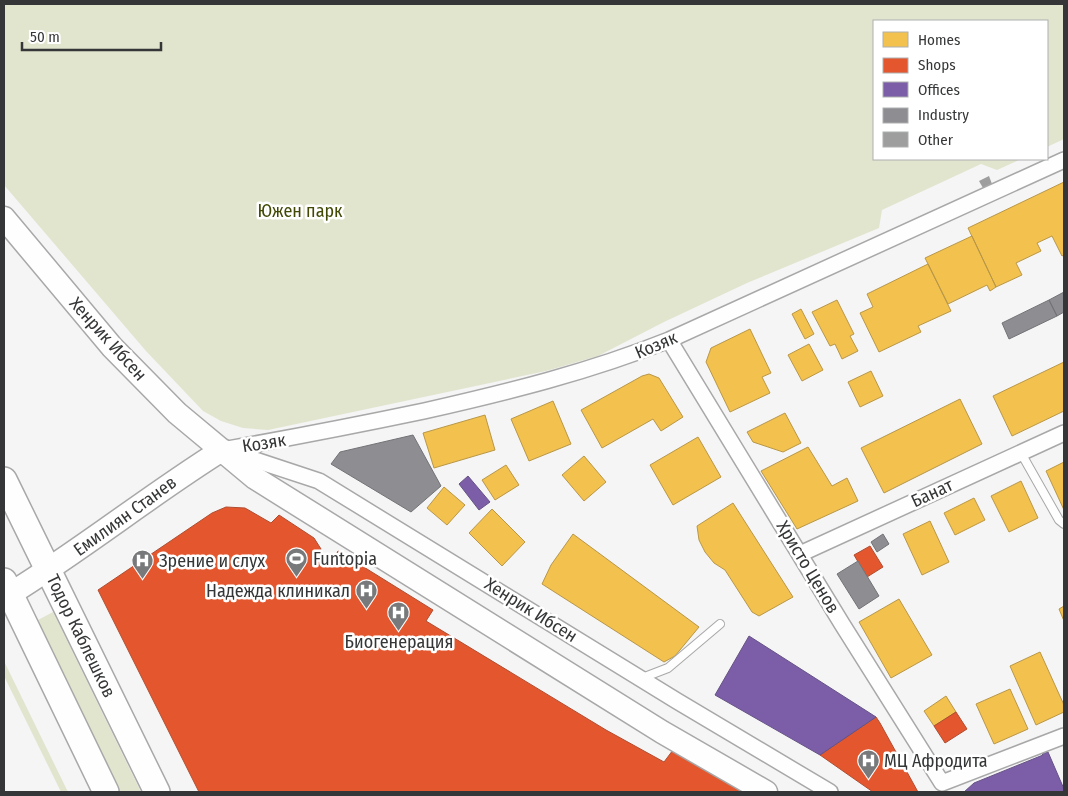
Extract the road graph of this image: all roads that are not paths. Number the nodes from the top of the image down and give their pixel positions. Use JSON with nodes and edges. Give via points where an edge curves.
{"nodes":[{"id":1,"x":1064,"y":160,"type":"edge"},
{"id":2,"x":4,"y":218,"type":"edge"},
{"id":3,"x":669,"y":340,"type":"junction"},
{"id":4,"x":1064,"y":433,"type":"edge"},
{"id":5,"x":222,"y":450,"type":"junction"},
{"id":6,"x":1021,"y":452,"type":"junction"},
{"id":7,"x":4,"y":480,"type":"edge"},
{"id":8,"x":1064,"y":524,"type":"edge"},
{"id":9,"x":800,"y":554,"type":"junction"},
{"id":10,"x":49,"y":570,"type":"junction"},
{"id":11,"x":6,"y":592,"type":"edge"},
{"id":12,"x":720,"y":624,"type":"dead end"},
{"id":13,"x":642,"y":678,"type":"junction"},
{"id":14,"x":1064,"y":736,"type":"edge"},
{"id":15,"x":940,"y":787,"type":"edge"},
{"id":16,"x":106,"y":792,"type":"edge"},
{"id":17,"x":157,"y":792,"type":"edge"},
{"id":18,"x":766,"y":792,"type":"edge"},
{"id":19,"x":830,"y":792,"type":"edge"}],
"edges":[{"from":1,"to":3,"type":"street","name":"Козяк"},
{"from":2,"to":5,"type":"main road","name":"Хенрик Ибсен","via":[[112,347],[177,412]]},
{"from":3,"to":5,"type":"street","name":"Козяк","via":[[621,360],[489,397]]},
{"from":3,"to":9,"type":"street","name":"Христо Ценов"},
{"from":4,"to":6,"type":"street","name":"Банат"},
{"from":5,"to":10,"type":"main road","name":"Емилиян Станев"},
{"from":5,"to":13,"type":"street","name":"Хенрик Ибсен","via":[[319,481]]},
{"from":5,"to":18,"type":"main road","name":"Хенрик Ибсен","via":[[255,478],[662,732]]},
{"from":6,"to":8,"type":"lane"},
{"from":6,"to":9,"type":"street","name":"Банат"},
{"from":7,"to":10,"type":"main road","name":"Тодор Каблешков"},
{"from":9,"to":15,"type":"street","name":"Христо Ценов"},
{"from":10,"to":11,"type":"main road","name":"Емилиян Станев"},
{"from":10,"to":17,"type":"main road","name":"Тодор Каблешков"},
{"from":11,"to":16,"type":"main road"},
{"from":12,"to":13,"type":"lane","via":[[668,668]]},
{"from":13,"to":19,"type":"street","name":"Хенрик Ибсен"},
{"from":14,"to":15,"type":"street"}]}
